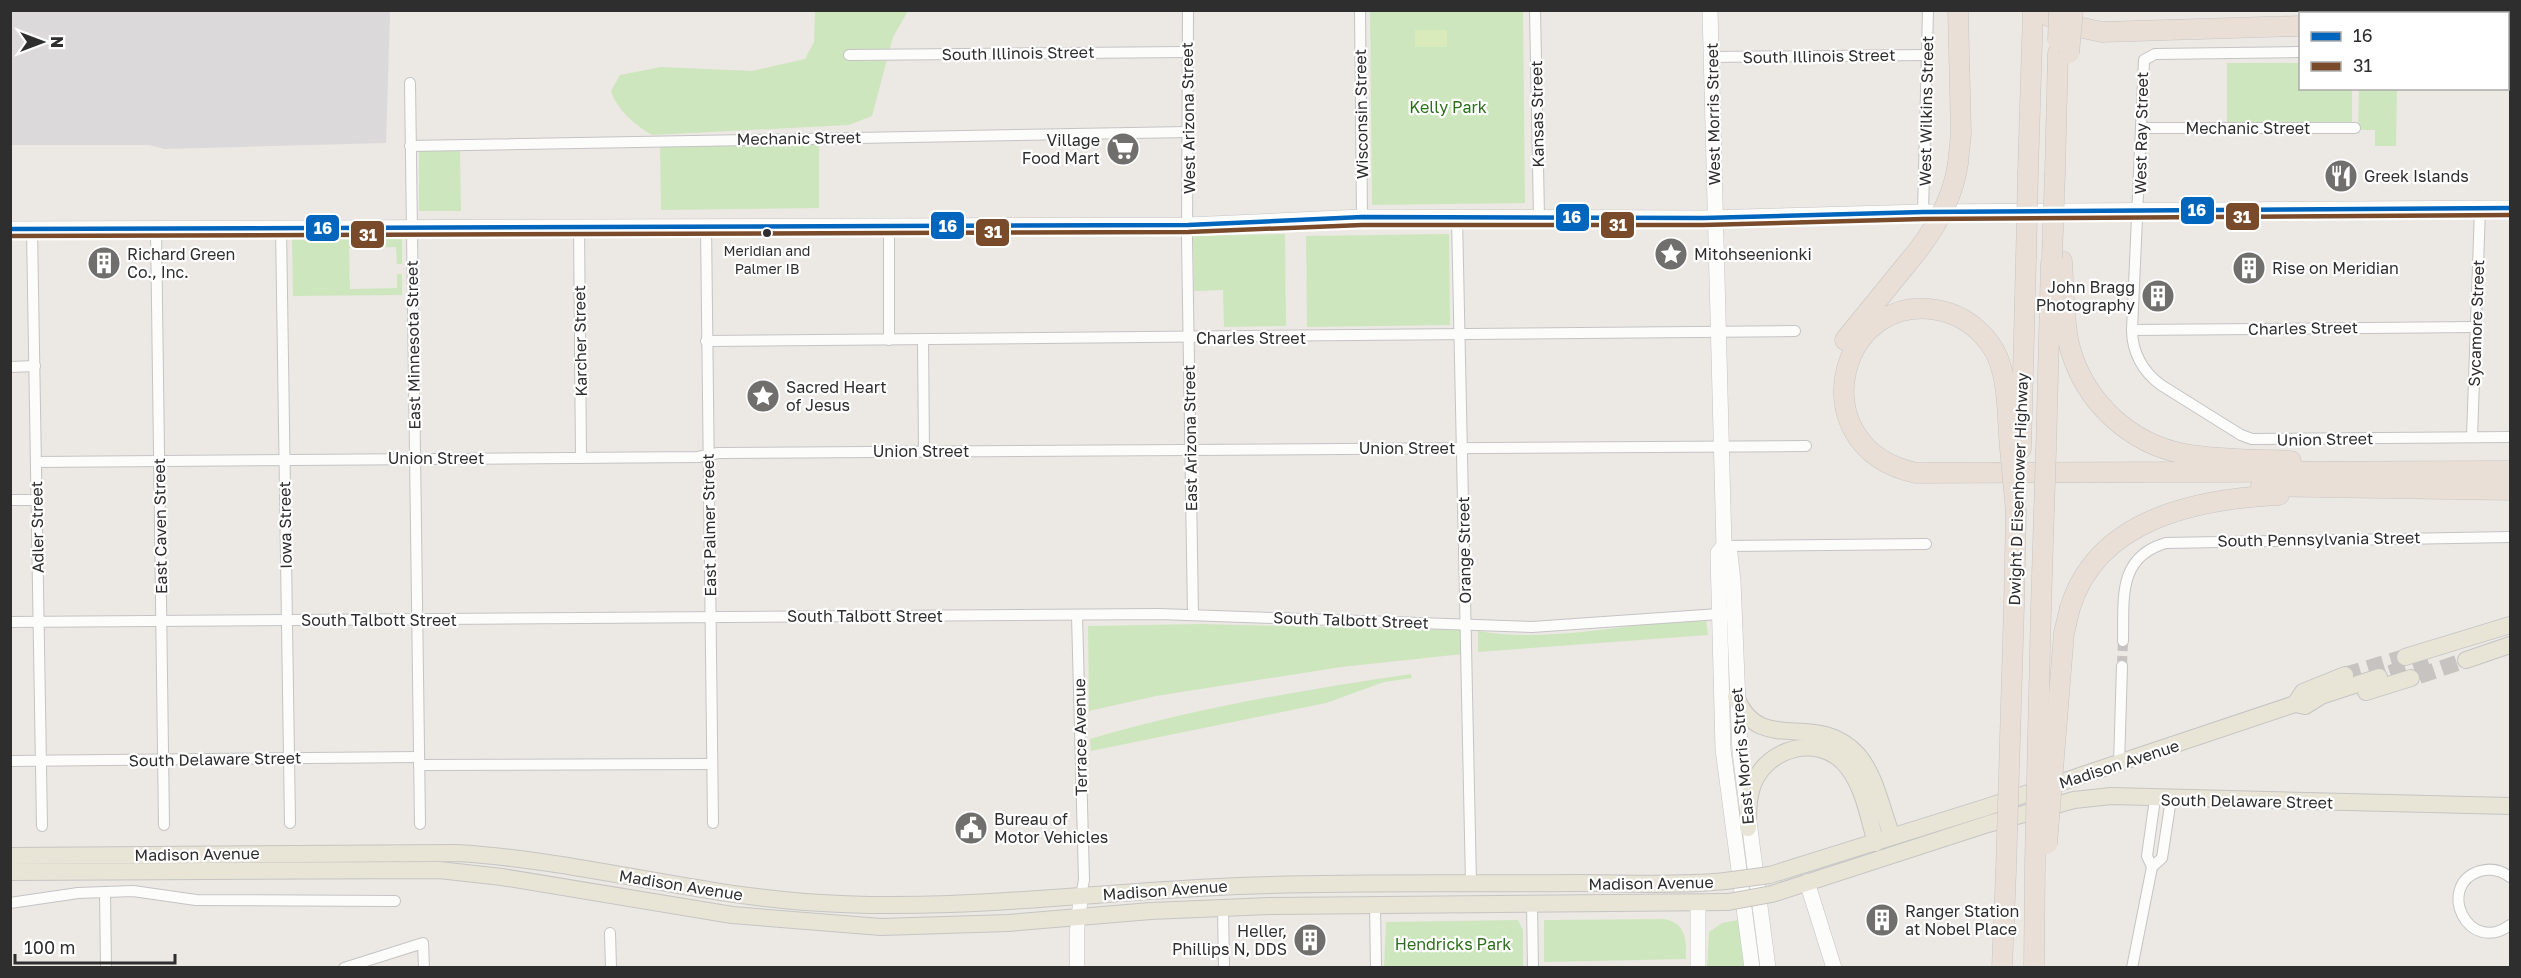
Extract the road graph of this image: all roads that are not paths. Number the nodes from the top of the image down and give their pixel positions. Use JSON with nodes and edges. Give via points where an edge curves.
{"nodes":[{"id":1,"x":1188,"y":10,"type":"edge"},
{"id":2,"x":1360,"y":10,"type":"edge"},
{"id":3,"x":1535,"y":10,"type":"edge"},
{"id":4,"x":1710,"y":10,"type":"edge"},
{"id":5,"x":1928,"y":10,"type":"edge"},
{"id":6,"x":1959,"y":10,"type":"edge"},
{"id":7,"x":2033,"y":10,"type":"edge"},
{"id":8,"x":2059,"y":10,"type":"edge"},
{"id":9,"x":2073,"y":10,"type":"edge"},
{"id":10,"x":2299,"y":26,"type":"edge"},
{"id":11,"x":1186,"y":52,"type":"junction"},
{"id":12,"x":2299,"y":52,"type":"edge"},
{"id":13,"x":2063,"y":53,"type":"junction"},
{"id":14,"x":849,"y":55,"type":"dead end"},
{"id":15,"x":1928,"y":55,"type":"junction"},
{"id":16,"x":1711,"y":57,"type":"junction"},
{"id":17,"x":410,"y":83,"type":"dead end"},
{"id":18,"x":2141,"y":128,"type":"junction"},
{"id":19,"x":2355,"y":128,"type":"dead end"},
{"id":20,"x":1188,"y":132,"type":"junction"},
{"id":21,"x":410,"y":146,"type":"junction"},
{"id":22,"x":2511,"y":208,"type":"edge"},
{"id":23,"x":2480,"y":209,"type":"junction"},
{"id":24,"x":2138,"y":211,"type":"junction"},
{"id":25,"x":1923,"y":212,"type":"junction"},
{"id":26,"x":1362,"y":217,"type":"junction"},
{"id":27,"x":1457,"y":217,"type":"junction"},
{"id":28,"x":1539,"y":217,"type":"junction"},
{"id":29,"x":1716,"y":217,"type":"junction"},
{"id":30,"x":579,"y":225,"type":"junction"},
{"id":31,"x":1188,"y":225,"type":"junction"},
{"id":32,"x":411,"y":226,"type":"junction"},
{"id":33,"x":706,"y":226,"type":"junction"},
{"id":34,"x":889,"y":226,"type":"junction"},
{"id":35,"x":281,"y":227,"type":"junction"},
{"id":36,"x":156,"y":228,"type":"junction"},
{"id":37,"x":10,"y":229,"type":"edge"},
{"id":38,"x":32,"y":229,"type":"junction"},
{"id":39,"x":2057,"y":259,"type":"junction"},
{"id":40,"x":2475,"y":327,"type":"junction"},
{"id":41,"x":2132,"y":330,"type":"junction"},
{"id":42,"x":1795,"y":331,"type":"dead end"},
{"id":43,"x":1719,"y":332,"type":"junction"},
{"id":44,"x":1460,"y":336,"type":"junction"},
{"id":45,"x":1188,"y":338,"type":"junction"},
{"id":46,"x":889,"y":339,"type":"junction"},
{"id":47,"x":922,"y":339,"type":"junction"},
{"id":48,"x":706,"y":341,"type":"junction"},
{"id":49,"x":35,"y":366,"type":"junction"},
{"id":50,"x":10,"y":367,"type":"edge"},
{"id":51,"x":2155,"y":381,"type":"joint"},
{"id":52,"x":2472,"y":437,"type":"junction"},
{"id":53,"x":2511,"y":437,"type":"edge"},
{"id":54,"x":1722,"y":446,"type":"junction"},
{"id":55,"x":1806,"y":446,"type":"dead end"},
{"id":56,"x":1462,"y":448,"type":"junction"},
{"id":57,"x":2015,"y":449,"type":"junction"},
{"id":58,"x":1191,"y":450,"type":"junction"},
{"id":59,"x":924,"y":452,"type":"junction"},
{"id":60,"x":708,"y":455,"type":"junction"},
{"id":61,"x":415,"y":458,"type":"junction"},
{"id":62,"x":581,"y":458,"type":"junction"},
{"id":63,"x":285,"y":459,"type":"junction"},
{"id":64,"x":159,"y":460,"type":"junction"},
{"id":65,"x":36,"y":462,"type":"junction"},
{"id":66,"x":2410,"y":470,"type":"junction"},
{"id":67,"x":2511,"y":471,"type":"edge"},
{"id":68,"x":2357,"y":489,"type":"junction"},
{"id":69,"x":2511,"y":490,"type":"edge"},
{"id":70,"x":10,"y":500,"type":"edge"},
{"id":71,"x":37,"y":500,"type":"junction"},
{"id":72,"x":2511,"y":537,"type":"edge"},
{"id":73,"x":1926,"y":544,"type":"dead end"},
{"id":74,"x":1724,"y":546,"type":"junction"},
{"id":75,"x":1719,"y":614,"type":"junction"},
{"id":76,"x":1077,"y":615,"type":"junction"},
{"id":77,"x":1193,"y":615,"type":"junction"},
{"id":78,"x":710,"y":618,"type":"junction"},
{"id":79,"x":417,"y":620,"type":"junction"},
{"id":80,"x":161,"y":621,"type":"junction"},
{"id":81,"x":287,"y":621,"type":"junction"},
{"id":82,"x":10,"y":622,"type":"edge"},
{"id":83,"x":39,"y":622,"type":"junction"},
{"id":84,"x":1466,"y":624,"type":"junction"},
{"id":85,"x":2511,"y":625,"type":"edge"},
{"id":86,"x":2511,"y":634,"type":"edge"},
{"id":87,"x":2123,"y":641,"type":"tunnel mouth"},
{"id":88,"x":2511,"y":645,"type":"edge"},
{"id":89,"x":2405,"y":657,"type":"tunnel mouth"},
{"id":90,"x":2435,"y":658,"type":"tunnel mouth"},
{"id":91,"x":2466,"y":660,"type":"tunnel mouth"},
{"id":92,"x":2122,"y":666,"type":"tunnel mouth"},
{"id":93,"x":2345,"y":675,"type":"tunnel mouth"},
{"id":94,"x":2379,"y":677,"type":"tunnel mouth"},
{"id":95,"x":2411,"y":678,"type":"tunnel mouth"},
{"id":96,"x":1736,"y":697,"type":"junction"},
{"id":97,"x":2313,"y":703,"type":"junction"},
{"id":98,"x":2295,"y":704,"type":"junction"},
{"id":99,"x":289,"y":758,"type":"junction"},
{"id":100,"x":163,"y":759,"type":"junction"},
{"id":101,"x":42,"y":760,"type":"junction"},
{"id":102,"x":10,"y":761,"type":"edge"},
{"id":103,"x":419,"y":761,"type":"junction"},
{"id":104,"x":712,"y":764,"type":"junction"},
{"id":105,"x":2119,"y":764,"type":"junction"},
{"id":106,"x":2163,"y":799,"type":"junction"},
{"id":107,"x":2511,"y":806,"type":"edge"},
{"id":108,"x":290,"y":823,"type":"dead end"},
{"id":109,"x":713,"y":823,"type":"dead end"},
{"id":110,"x":420,"y":824,"type":"dead end"},
{"id":111,"x":1988,"y":824,"type":"joint"},
{"id":112,"x":164,"y":825,"type":"dead end"},
{"id":113,"x":42,"y":826,"type":"dead end"},
{"id":114,"x":1748,"y":828,"type":"junction"},
{"id":115,"x":1892,"y":836,"type":"junction"},
{"id":116,"x":1876,"y":843,"type":"junction"},
{"id":117,"x":10,"y":856,"type":"edge"},
{"id":118,"x":2040,"y":859,"type":"junction"},
{"id":119,"x":2152,"y":867,"type":"junction"},
{"id":120,"x":10,"y":872,"type":"edge"},
{"id":121,"x":2511,"y":877,"type":"edge"},
{"id":122,"x":1807,"y":882,"type":"junction"},
{"id":123,"x":1471,"y":884,"type":"junction"},
{"id":124,"x":105,"y":892,"type":"junction"},
{"id":125,"x":1081,"y":896,"type":"junction"},
{"id":126,"x":395,"y":901,"type":"dead end"},
{"id":127,"x":10,"y":903,"type":"edge"},
{"id":128,"x":1698,"y":904,"type":"junction"},
{"id":129,"x":1375,"y":905,"type":"junction"},
{"id":130,"x":1532,"y":905,"type":"junction"},
{"id":131,"x":1223,"y":907,"type":"junction"},
{"id":132,"x":1078,"y":917,"type":"junction"},
{"id":133,"x":2511,"y":926,"type":"edge"},
{"id":134,"x":610,"y":933,"type":"dead end"},
{"id":135,"x":106,"y":968,"type":"edge"},
{"id":136,"x":344,"y":968,"type":"edge"},
{"id":137,"x":424,"y":968,"type":"edge"},
{"id":138,"x":610,"y":968,"type":"edge"},
{"id":139,"x":1077,"y":968,"type":"edge"},
{"id":140,"x":1224,"y":968,"type":"edge"},
{"id":141,"x":1376,"y":968,"type":"edge"},
{"id":142,"x":1533,"y":968,"type":"edge"},
{"id":143,"x":1698,"y":968,"type":"edge"},
{"id":144,"x":1752,"y":968,"type":"edge"},
{"id":145,"x":1768,"y":968,"type":"edge"},
{"id":146,"x":1834,"y":968,"type":"edge"},
{"id":147,"x":2002,"y":968,"type":"edge"},
{"id":148,"x":2034,"y":968,"type":"edge"},
{"id":149,"x":2132,"y":968,"type":"edge"}],
"edges":[{"from":1,"to":11,"type":"street","name":"West Arizona Street"},
{"from":2,"to":26,"type":"street","name":"Wisconsin Street"},
{"from":3,"to":28,"type":"street","name":"Kansas Street"},
{"from":4,"to":16,"type":"main road","name":"West Morris Street"},
{"from":5,"to":15,"type":"street","name":"West Wilkins Street"},
{"from":6,"to":68,"type":"highway","bridge":true,"via":[[1958,163],[1938,220],[1845,339],[1833,366],[1833,416],[1845,442],[1864,464],[1885,476],[1923,486],[2233,485]]},
{"from":7,"to":10,"type":"highway","via":[[2068,25],[2102,32]]},
{"from":7,"to":57,"type":"highway","name":"Dwight D Eisenhower Highway","bridge":true,"via":[[2026,258]]},
{"from":8,"to":13,"type":"highway","bridge":true},
{"from":9,"to":13,"type":"highway","bridge":true},
{"from":11,"to":14,"type":"street","name":"South Illinois Street"},
{"from":11,"to":20,"type":"street","name":"West Arizona Street"},
{"from":12,"to":18,"type":"street","name":"West Ray Street","via":[[2147,57],[2143,64]]},
{"from":13,"to":39,"type":"highway","bridge":true,"via":[[2056,122]]},
{"from":15,"to":16,"type":"street","name":"South Illinois Street"},
{"from":15,"to":25,"type":"street","name":"West Wilkins Street"},
{"from":16,"to":29,"type":"main road","name":"West Morris Street"},
{"from":17,"to":21,"type":"street","name":"East Minnesota Street"},
{"from":18,"to":19,"type":"street","name":"Mechanic Street"},
{"from":18,"to":24,"type":"street","name":"West Ray Street"},
{"from":20,"to":21,"type":"street","name":"Mechanic Street"},
{"from":20,"to":31,"type":"street","name":"West Arizona Street"},
{"from":21,"to":32,"type":"street","name":"East Minnesota Street"},
{"from":22,"to":23,"type":"main road"},
{"from":23,"to":24,"type":"main road"},
{"from":23,"to":40,"type":"street","name":"Sycamore Street"},
{"from":24,"to":25,"type":"main road"},
{"from":24,"to":41,"type":"street","name":"West Ray Street"},
{"from":25,"to":29,"type":"main road"},
{"from":26,"to":27,"type":"main road"},
{"from":26,"to":31,"type":"main road"},
{"from":27,"to":28,"type":"main road"},
{"from":27,"to":44,"type":"street","name":"Orange Street"},
{"from":28,"to":29,"type":"main road"},
{"from":29,"to":43,"type":"main road","name":"East Morris Street"},
{"from":30,"to":32,"type":"main road"},
{"from":30,"to":33,"type":"main road"},
{"from":30,"to":62,"type":"street","name":"Karcher Street"},
{"from":31,"to":34,"type":"main road"},
{"from":31,"to":45,"type":"street","name":"East Arizona Street"},
{"from":32,"to":35,"type":"main road"},
{"from":32,"to":61,"type":"street","name":"East Minnesota Street"},
{"from":33,"to":34,"type":"main road"},
{"from":33,"to":48,"type":"street","name":"East Palmer Street"},
{"from":34,"to":46,"type":"street"},
{"from":35,"to":36,"type":"main road"},
{"from":35,"to":63,"type":"street","name":"Iowa Street"},
{"from":36,"to":38,"type":"main road"},
{"from":36,"to":64,"type":"street","name":"East Caven Street"},
{"from":37,"to":38,"type":"main road"},
{"from":38,"to":49,"type":"street","name":"Adler Street"},
{"from":39,"to":66,"type":"highway","via":[[2076,367],[2107,413],[2133,434],[2190,455]]},
{"from":39,"to":118,"type":"highway","name":"Dwight D Eisenhower Highway","bridge":true,"via":[[2041,608]]},
{"from":40,"to":41,"type":"street","name":"Charles Street"},
{"from":40,"to":52,"type":"street","name":"Sycamore Street"},
{"from":41,"to":51,"type":"street","name":"West Ray Street","via":[[2139,359]]},
{"from":42,"to":43,"type":"street","name":"Charles Street"},
{"from":43,"to":44,"type":"street","name":"Charles Street"},
{"from":43,"to":54,"type":"main road","name":"East Morris Street"},
{"from":44,"to":45,"type":"street","name":"Charles Street"},
{"from":44,"to":56,"type":"street","name":"Orange Street"},
{"from":45,"to":47,"type":"street","name":"Charles Street"},
{"from":45,"to":58,"type":"street","name":"East Arizona Street"},
{"from":46,"to":47,"type":"street","name":"Charles Street"},
{"from":46,"to":48,"type":"street","name":"Charles Street"},
{"from":47,"to":59,"type":"street"},
{"from":48,"to":60,"type":"street","name":"East Palmer Street"},
{"from":49,"to":50,"type":"street"},
{"from":49,"to":65,"type":"street","name":"Adler Street"},
{"from":51,"to":52,"type":"street","name":"Union Street","via":[[2252,439]]},
{"from":52,"to":53,"type":"street","name":"Union Street"},
{"from":54,"to":55,"type":"street","name":"Union Street"},
{"from":54,"to":56,"type":"street","name":"Union Street"},
{"from":54,"to":74,"type":"main road","name":"East Morris Street"},
{"from":56,"to":58,"type":"street","name":"Union Street"},
{"from":56,"to":84,"type":"street","name":"Orange Street"},
{"from":57,"to":66,"type":"highway","via":[[2002,369],[1989,343],[1968,322],[1936,310],[1906,311],[1883,320],[1857,343],[1844,374],[1845,415],[1864,447],[1883,462],[1906,471],[2096,474]]},
{"from":57,"to":147,"type":"highway","name":"Dwight D Eisenhower Highway","bridge":true},
{"from":58,"to":59,"type":"street","name":"Union Street"},
{"from":58,"to":77,"type":"street","name":"East Arizona Street"},
{"from":59,"to":60,"type":"street","name":"Union Street"},
{"from":60,"to":62,"type":"street","name":"Union Street"},
{"from":60,"to":78,"type":"street","name":"East Palmer Street"},
{"from":61,"to":62,"type":"street","name":"Union Street"},
{"from":61,"to":63,"type":"street","name":"Union Street"},
{"from":61,"to":79,"type":"street","name":"East Minnesota Street"},
{"from":63,"to":64,"type":"street","name":"Union Street"},
{"from":63,"to":81,"type":"street","name":"Iowa Street"},
{"from":64,"to":65,"type":"street","name":"Union Street"},
{"from":64,"to":80,"type":"street","name":"East Caven Street"},
{"from":65,"to":71,"type":"street","name":"Adler Street"},
{"from":66,"to":67,"type":"highway"},
{"from":68,"to":69,"type":"highway"},
{"from":68,"to":118,"type":"highway","bridge":true,"via":[[2236,500],[2166,514],[2107,546],[2078,588],[2064,633],[2055,767]]},
{"from":70,"to":71,"type":"street"},
{"from":71,"to":83,"type":"street","name":"Adler Street"},
{"from":72,"to":87,"type":"street","name":"South Pennsylvania Street","via":[[2177,541],[2151,548],[2127,575]]},
{"from":73,"to":74,"type":"street"},
{"from":74,"to":75,"type":"main road","name":"East Morris Street","via":[[1718,552]]},
{"from":74,"to":96,"type":"main road","name":"East Morris Street","via":[[1730,554],[1732,573]]},
{"from":75,"to":84,"type":"street","name":"South Talbott Street","via":[[1532,627]]},
{"from":75,"to":144,"type":"main road","name":"East Morris Street","via":[[1723,749]]},
{"from":76,"to":77,"type":"street","name":"South Talbott Street"},
{"from":76,"to":78,"type":"street","name":"South Talbott Street"},
{"from":76,"to":125,"type":"street","name":"Terrace Avenue","via":[[1084,880]]},
{"from":77,"to":84,"type":"street","name":"South Talbott Street"},
{"from":78,"to":79,"type":"street","name":"South Talbott Street"},
{"from":78,"to":104,"type":"street","name":"East Palmer Street"},
{"from":79,"to":81,"type":"street","name":"South Talbott Street"},
{"from":79,"to":103,"type":"street","name":"East Minnesota Street"},
{"from":80,"to":81,"type":"street","name":"South Talbott Street"},
{"from":80,"to":83,"type":"street","name":"South Talbott Street"},
{"from":80,"to":100,"type":"street","name":"East Caven Street"},
{"from":81,"to":99,"type":"street","name":"Iowa Street"},
{"from":82,"to":83,"type":"street","name":"South Talbott Street"},
{"from":83,"to":101,"type":"street","name":"Adler Street"},
{"from":84,"to":123,"type":"street","name":"Orange Street"},
{"from":85,"to":89,"type":"main road"},
{"from":86,"to":90,"type":"main road"},
{"from":88,"to":91,"type":"main road"},
{"from":92,"to":105,"type":"street"},
{"from":93,"to":98,"type":"main road","name":"Madison Avenue","via":[[2303,692]]},
{"from":94,"to":97,"type":"main road","name":"Madison Avenue","via":[[2320,696]]},
{"from":95,"to":97,"type":"main road","name":"Madison Avenue","via":[[2324,704]]},
{"from":96,"to":114,"type":"main road","name":"East Morris Street"},
{"from":96,"to":115,"type":"main road","via":[[1743,713],[1761,727],[1819,732],[1848,746],[1866,767]]},
{"from":97,"to":98,"type":"main road","name":"Madison Avenue"},
{"from":98,"to":105,"type":"main road","name":"Madison Avenue"},
{"from":99,"to":100,"type":"street","name":"South Delaware Street"},
{"from":99,"to":103,"type":"street","name":"South Delaware Street"},
{"from":99,"to":108,"type":"street","name":"Iowa Street"},
{"from":100,"to":101,"type":"street","name":"South Delaware Street"},
{"from":100,"to":112,"type":"street","name":"East Caven Street"},
{"from":101,"to":102,"type":"street","name":"South Delaware Street"},
{"from":101,"to":113,"type":"street","name":"Adler Street"},
{"from":103,"to":104,"type":"street","name":"South Delaware Street"},
{"from":103,"to":110,"type":"street","name":"East Minnesota Street"},
{"from":104,"to":109,"type":"street","name":"East Palmer Street"},
{"from":105,"to":115,"type":"main road","name":"Madison Avenue"},
{"from":106,"to":107,"type":"main road","name":"South Delaware Street"},
{"from":106,"to":111,"type":"main road","name":"South Delaware Street","via":[[2111,796],[2074,800]]},
{"from":106,"to":119,"type":"street","via":[[2146,856]]},
{"from":106,"to":119,"type":"street","via":[[2162,858]]},
{"from":111,"to":122,"type":"main road","name":"Madison Avenue"},
{"from":114,"to":116,"type":"main road","via":[[1751,791],[1763,769],[1787,751],[1812,747],[1836,756],[1854,775]]},
{"from":114,"to":145,"type":"main road","name":"East Morris Street"},
{"from":115,"to":116,"type":"main road","name":"Madison Avenue"},
{"from":116,"to":123,"type":"main road","name":"Madison Avenue","bridge":true,"via":[[1770,875],[1725,881]]},
{"from":117,"to":125,"type":"main road","name":"Madison Avenue","via":[[457,853],[807,902],[916,906]]},
{"from":118,"to":148,"type":"highway","name":"Dwight D Eisenhower Highway"},
{"from":119,"to":149,"type":"street"},
{"from":120,"to":132,"type":"main road","name":"Madison Avenue","via":[[428,870],[481,874],[732,915],[801,922],[952,926]]},
{"from":121,"to":133,"type":"street","via":[[2495,870],[2475,873],[2465,882],[2458,902],[2464,920],[2478,931],[2494,933]]},
{"from":122,"to":128,"type":"main road","name":"Madison Avenue","bridge":true,"via":[[1772,894]]},
{"from":122,"to":146,"type":"main road"},
{"from":123,"to":125,"type":"main road","name":"Madison Avenue","via":[[1274,885]]},
{"from":124,"to":126,"type":"street","via":[[133,891],[196,900]]},
{"from":124,"to":127,"type":"street"},
{"from":124,"to":135,"type":"street"},
{"from":125,"to":132,"type":"street","name":"Terrace Avenue"},
{"from":128,"to":130,"type":"main road","name":"Madison Avenue"},
{"from":128,"to":143,"type":"main road"},
{"from":129,"to":130,"type":"main road","name":"Madison Avenue"},
{"from":129,"to":131,"type":"main road","name":"Madison Avenue"},
{"from":129,"to":141,"type":"street"},
{"from":130,"to":142,"type":"street"},
{"from":131,"to":132,"type":"main road","name":"Madison Avenue"},
{"from":131,"to":140,"type":"street"},
{"from":132,"to":139,"type":"street","name":"Terrace Avenue"},
{"from":134,"to":138,"type":"street"},
{"from":136,"to":137,"type":"street","via":[[423,943]]}]}
